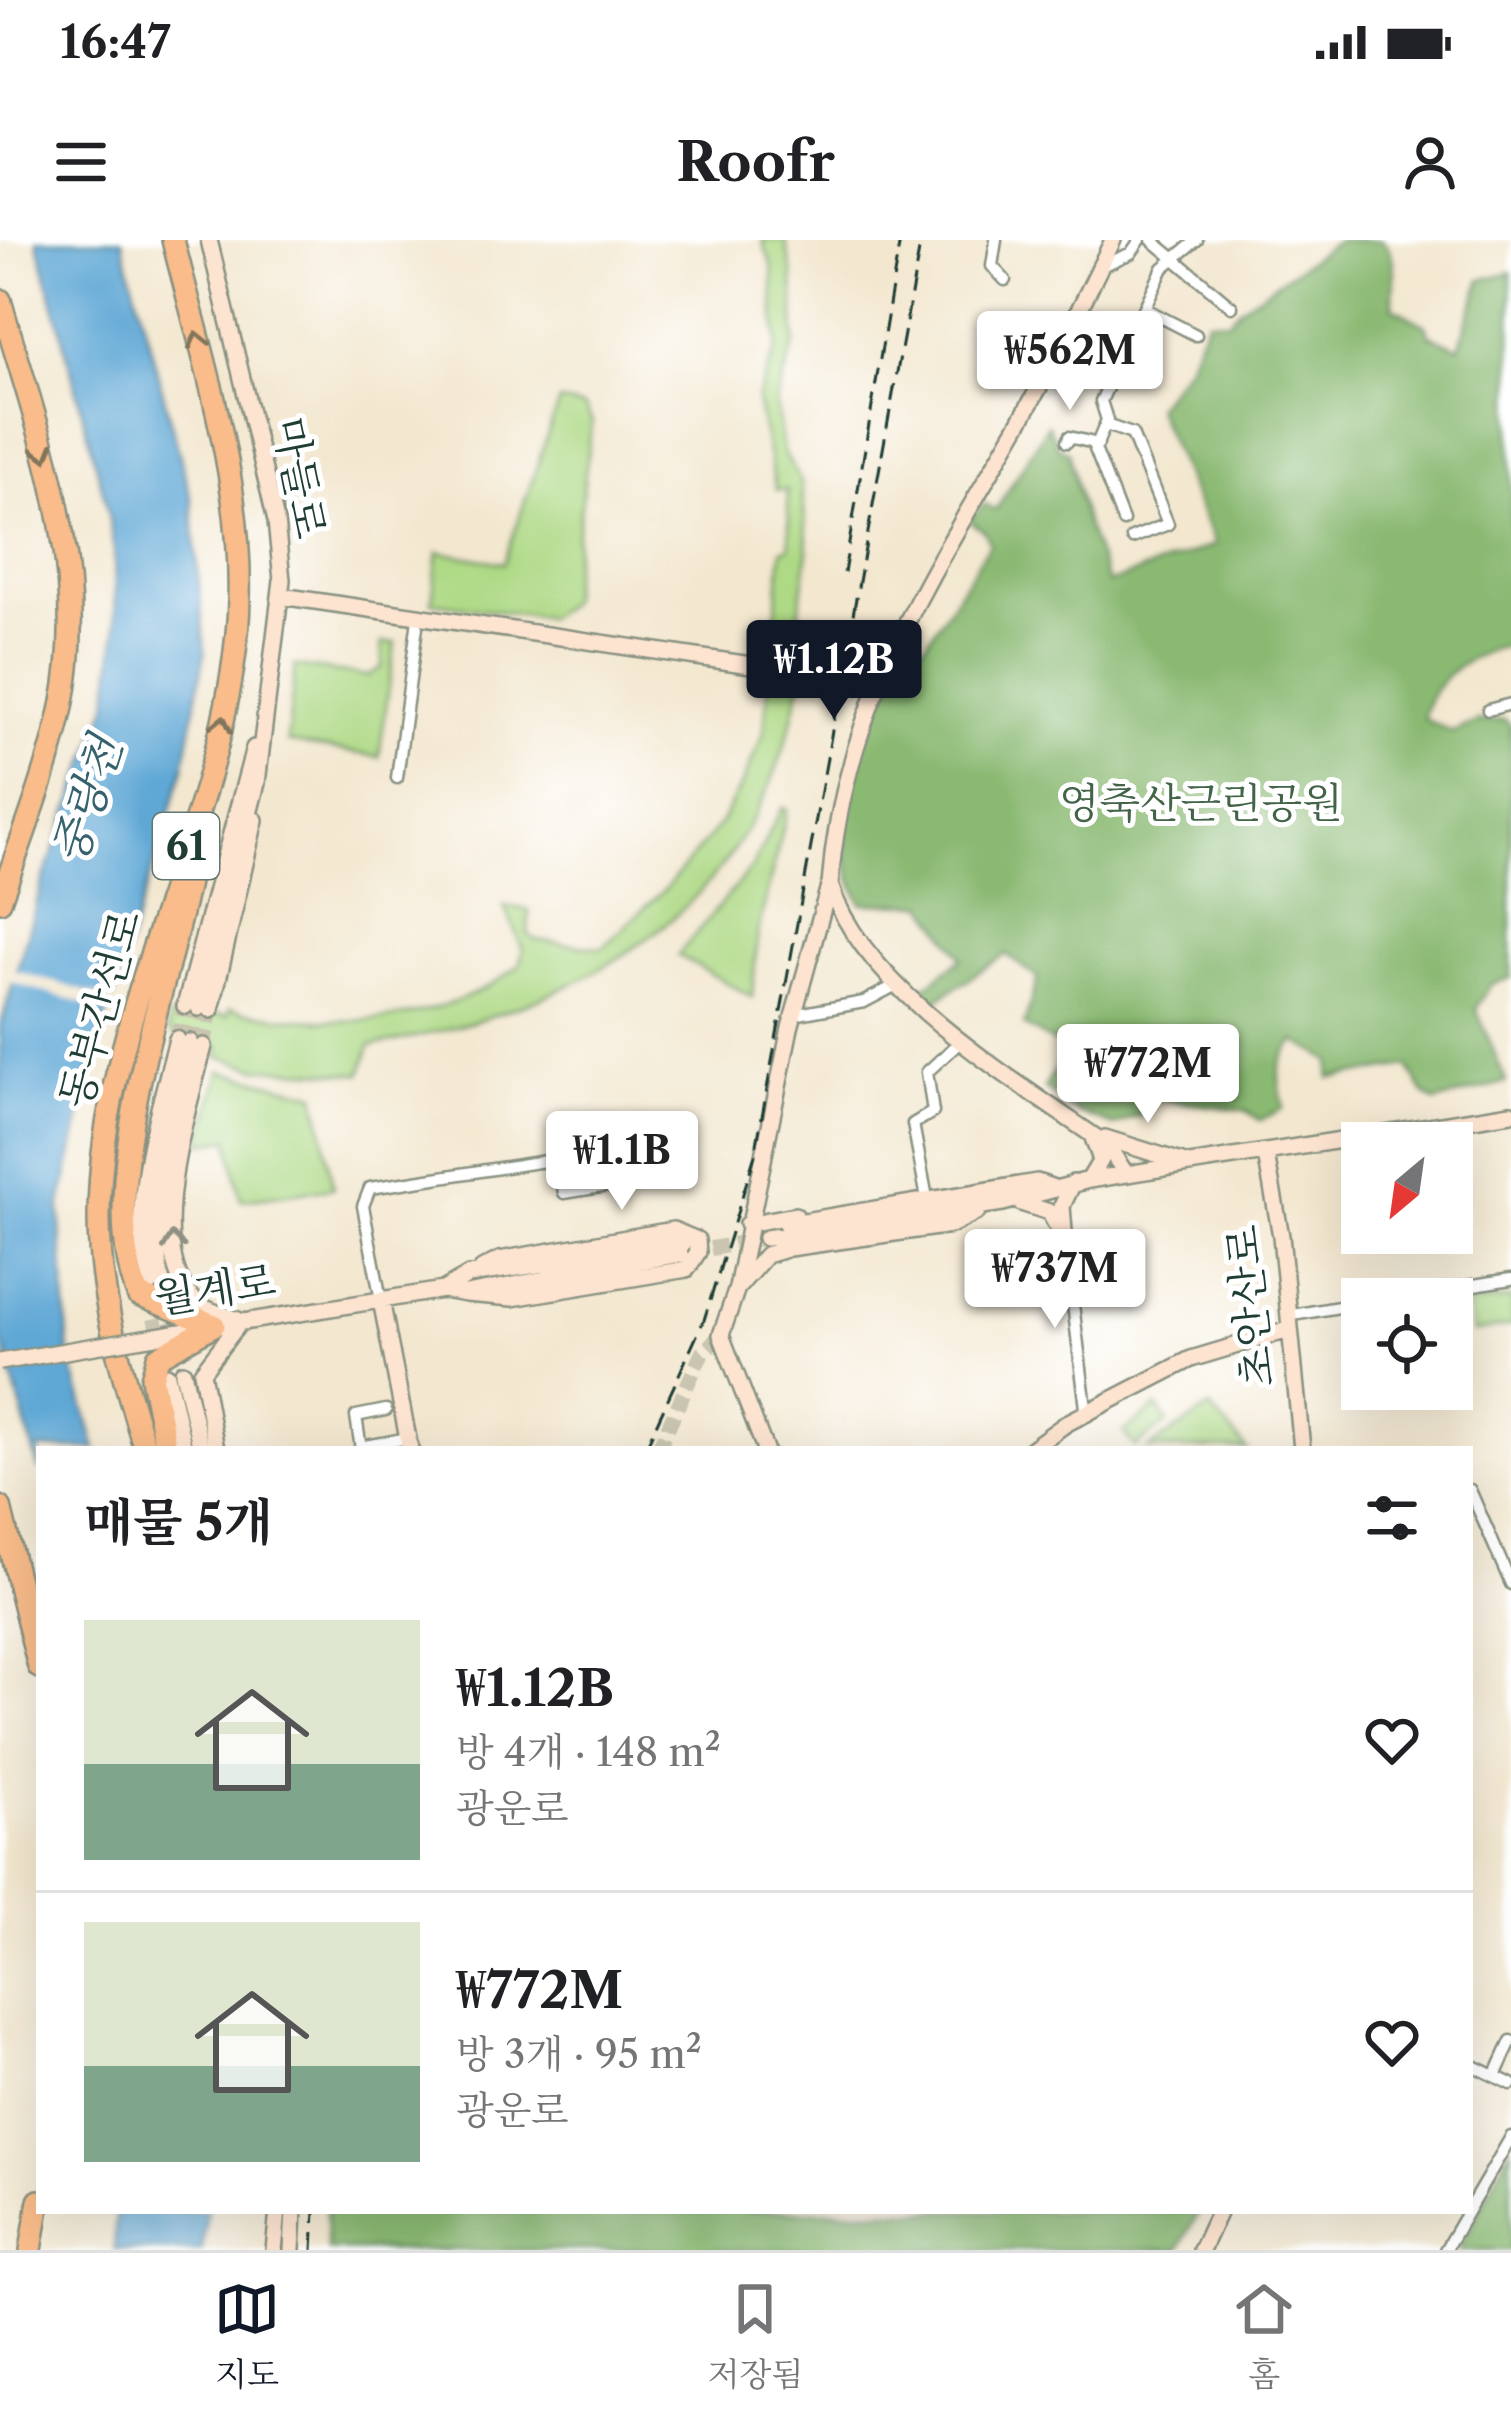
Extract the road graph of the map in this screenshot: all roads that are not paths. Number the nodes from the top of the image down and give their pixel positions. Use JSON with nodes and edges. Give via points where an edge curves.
{"nodes":[{"id":1,"x":173,"y":240,"type":"edge"},
{"id":2,"x":209,"y":240,"type":"edge"},
{"id":3,"x":996,"y":240,"type":"edge"},
{"id":4,"x":1113,"y":240,"type":"edge"},
{"id":5,"x":1140,"y":240,"type":"edge"},
{"id":6,"x":1152,"y":240,"type":"edge"},
{"id":7,"x":1197,"y":240,"type":"edge"},
{"id":8,"x":1170,"y":256,"type":"junction"},
{"id":9,"x":1100,"y":267,"type":"junction"},
{"id":10,"x":1005,"y":280,"type":"dead end"},
{"id":11,"x":0,"y":300,"type":"edge"},
{"id":12,"x":1232,"y":307,"type":"dead end"},
{"id":13,"x":1145,"y":309,"type":"junction"},
{"id":14,"x":1090,"y":322,"type":"dead end"},
{"id":15,"x":1196,"y":335,"type":"dead end"},
{"id":16,"x":1130,"y":341,"type":"junction"},
{"id":17,"x":1074,"y":354,"type":"dead end"},
{"id":18,"x":1115,"y":373,"type":"junction"},
{"id":19,"x":1106,"y":425,"type":"junction"},
{"id":20,"x":1067,"y":442,"type":"dead end"},
{"id":21,"x":1098,"y":444,"type":"junction"},
{"id":22,"x":1123,"y":521,"type":"dead end"},
{"id":23,"x":1132,"y":538,"type":"dead end"},
{"id":24,"x":280,"y":596,"type":"junction"},
{"id":25,"x":418,"y":619,"type":"junction"},
{"id":26,"x":751,"y":665,"type":"dead end"},
{"id":27,"x":1511,"y":704,"type":"edge"},
{"id":28,"x":1488,"y":710,"type":"dead end"},
{"id":29,"x":260,"y":734,"type":"junction"},
{"id":30,"x":397,"y":778,"type":"dead end"},
{"id":31,"x":207,"y":782,"type":"junction"},
{"id":32,"x":830,"y":885,"type":"junction"},
{"id":33,"x":0,"y":901,"type":"edge"},
{"id":34,"x":898,"y":984,"type":"junction"},
{"id":35,"x":793,"y":1015,"type":"junction"},
{"id":36,"x":157,"y":1017,"type":"junction"},
{"id":37,"x":961,"y":1041,"type":"junction"},
{"id":38,"x":1511,"y":1113,"type":"edge"},
{"id":39,"x":632,"y":1128,"type":"dead end"},
{"id":40,"x":1090,"y":1133,"type":"junction"},
{"id":41,"x":1266,"y":1156,"type":"junction"},
{"id":42,"x":1194,"y":1165,"type":"junction"},
{"id":43,"x":1126,"y":1174,"type":"junction"},
{"id":44,"x":1081,"y":1182,"type":"junction"},
{"id":45,"x":926,"y":1193,"type":"junction"},
{"id":46,"x":994,"y":1199,"type":"junction"},
{"id":47,"x":761,"y":1233,"type":"junction"},
{"id":48,"x":1065,"y":1241,"type":"junction"},
{"id":49,"x":469,"y":1276,"type":"junction"},
{"id":50,"x":1511,"y":1279,"type":"edge"},
{"id":51,"x":155,"y":1285,"type":"tunnel mouth"},
{"id":52,"x":1473,"y":1285,"type":"edge"},
{"id":53,"x":737,"y":1288,"type":"junction"},
{"id":54,"x":442,"y":1289,"type":"junction"},
{"id":55,"x":466,"y":1294,"type":"junction"},
{"id":56,"x":381,"y":1300,"type":"junction"},
{"id":57,"x":1341,"y":1309,"type":"edge"},
{"id":58,"x":241,"y":1321,"type":"junction"},
{"id":59,"x":1287,"y":1323,"type":"junction"},
{"id":60,"x":214,"y":1325,"type":"junction"},
{"id":61,"x":0,"y":1362,"type":"edge"},
{"id":62,"x":386,"y":1410,"type":"dead end"},
{"id":63,"x":1088,"y":1416,"type":"junction"},
{"id":64,"x":409,"y":1443,"type":"edge"},
{"id":65,"x":148,"y":1446,"type":"edge"},
{"id":66,"x":148,"y":1446,"type":"edge"},
{"id":67,"x":165,"y":1446,"type":"edge"},
{"id":68,"x":184,"y":1446,"type":"edge"},
{"id":69,"x":200,"y":1446,"type":"edge"},
{"id":70,"x":215,"y":1446,"type":"edge"},
{"id":71,"x":361,"y":1446,"type":"edge"},
{"id":72,"x":764,"y":1446,"type":"edge"},
{"id":73,"x":1034,"y":1446,"type":"edge"},
{"id":74,"x":1302,"y":1446,"type":"edge"},
{"id":75,"x":1473,"y":1497,"type":"edge"},
{"id":76,"x":0,"y":1507,"type":"edge"},
{"id":77,"x":0,"y":1545,"type":"edge"},
{"id":78,"x":1511,"y":1584,"type":"edge"},
{"id":79,"x":34,"y":1641,"type":"junction"},
{"id":80,"x":36,"y":1651,"type":"edge"},
{"id":81,"x":1511,"y":2041,"type":"edge"},
{"id":82,"x":1473,"y":2065,"type":"edge"},
{"id":83,"x":1496,"y":2076,"type":"junction"},
{"id":84,"x":1511,"y":2084,"type":"edge"},
{"id":85,"x":1511,"y":2138,"type":"edge"},
{"id":86,"x":1473,"y":2202,"type":"edge"},
{"id":87,"x":37,"y":2214,"type":"edge"},
{"id":88,"x":278,"y":2214,"type":"edge"},
{"id":89,"x":294,"y":2214,"type":"edge"},
{"id":90,"x":1218,"y":2214,"type":"edge"},
{"id":91,"x":1466,"y":2214,"type":"edge"},
{"id":92,"x":1203,"y":2249,"type":"edge"},
{"id":93,"x":32,"y":2250,"type":"edge"},
{"id":94,"x":274,"y":2250,"type":"edge"},
{"id":95,"x":292,"y":2250,"type":"edge"},
{"id":96,"x":1445,"y":2250,"type":"edge"}],
"edges":[{"from":31,"to":1,"type":"highway","name":"동부간선로","number":"61","one_way":true,"via":[[234,662],[238,544],[225,449]]},
{"from":2,"to":24,"type":"main road","name":"마들로","via":[[276,521]]},
{"from":3,"to":10,"type":"street","via":[[989,268]]},
{"from":4,"to":9,"type":"main road"},
{"from":5,"to":9,"type":"street"},
{"from":6,"to":8,"type":"street"},
{"from":7,"to":8,"type":"street"},
{"from":8,"to":12,"type":"street"},
{"from":8,"to":13,"type":"street"},
{"from":9,"to":32,"type":"main road","via":[[868,700],[847,767]]},
{"from":11,"to":33,"type":"highway","one_way":true,"via":[[57,496],[70,638],[53,742]]},
{"from":13,"to":15,"type":"street"},
{"from":13,"to":16,"type":"street"},
{"from":14,"to":16,"type":"street"},
{"from":16,"to":18,"type":"street"},
{"from":17,"to":18,"type":"street"},
{"from":18,"to":19,"type":"street","via":[[1101,401]]},
{"from":19,"to":21,"type":"street"},
{"from":19,"to":23,"type":"street","via":[[1132,434],[1168,524]]},
{"from":20,"to":21,"type":"street","via":[[1069,436]]},
{"from":21,"to":22,"type":"street"},
{"from":24,"to":25,"type":"main road"},
{"from":24,"to":29,"type":"main road","name":"마들로"},
{"from":25,"to":26,"type":"main road"},
{"from":25,"to":30,"type":"street"},
{"from":27,"to":28,"type":"street"},
{"from":29,"to":29,"type":"main road","name":"마들로","via":[[199,1008],[257,783]]},
{"from":31,"to":36,"type":"highway"},
{"from":31,"to":65,"type":"highway","name":"동부간선로","number":"61","via":[[119,1074],[100,1184],[106,1305]]},
{"from":32,"to":34,"type":"main road"},
{"from":32,"to":35,"type":"main road"},
{"from":34,"to":35,"type":"street","via":[[864,1002]]},
{"from":34,"to":37,"type":"main road"},
{"from":35,"to":47,"type":"main road"},
{"from":36,"to":60,"type":"highway","via":[[127,1164],[133,1278],[145,1300]]},
{"from":36,"to":66,"type":"highway","via":[[118,1133],[108,1208],[119,1324]]},
{"from":37,"to":40,"type":"main road"},
{"from":37,"to":45,"type":"street","via":[[927,1072],[933,1112],[913,1124]]},
{"from":38,"to":41,"type":"main road"},
{"from":39,"to":56,"type":"street","via":[[640,1180],[564,1192],[558,1159],[370,1188],[363,1206]]},
{"from":40,"to":42,"type":"main road"},
{"from":40,"to":43,"type":"main road"},
{"from":40,"to":44,"type":"main road","via":[[1101,1154]]},
{"from":41,"to":42,"type":"main road"},
{"from":41,"to":59,"type":"main road","name":"초안산로"},
{"from":42,"to":43,"type":"main road"},
{"from":43,"to":44,"type":"main road"},
{"from":44,"to":46,"type":"main road","via":[[1037,1182]]},
{"from":44,"to":48,"type":"main road","via":[[1062,1205]]},
{"from":45,"to":46,"type":"main road"},
{"from":45,"to":47,"type":"main road"},
{"from":46,"to":47,"type":"main road"},
{"from":46,"to":47,"type":"main road","via":[[951,1225]]},
{"from":46,"to":48,"type":"main road","via":[[1049,1212]]},
{"from":47,"to":53,"type":"main road"},
{"from":47,"to":53,"type":"main road"},
{"from":48,"to":63,"type":"street"},
{"from":49,"to":54,"type":"main road","name":"월계로"},
{"from":49,"to":55,"type":"main road","name":"월계로","via":[[684,1248]]},
{"from":49,"to":55,"type":"main road","via":[[499,1260],[673,1230],[697,1240],[687,1268],[512,1298]]},
{"from":50,"to":52,"type":"street"},
{"from":58,"to":51,"type":"main road","one_way":true,"via":[[198,1305],[180,1281],[170,1233],[190,1043],[141,1189],[139,1231]]},
{"from":53,"to":72,"type":"main road","via":[[721,1335]]},
{"from":54,"to":55,"type":"main road","name":"월계로"},
{"from":54,"to":56,"type":"main road","name":"월계로"},
{"from":56,"to":58,"type":"main road","name":"월계로"},
{"from":56,"to":64,"type":"main road"},
{"from":57,"to":59,"type":"street"},
{"from":58,"to":60,"type":"main road","name":"월계로"},
{"from":58,"to":70,"type":"main road","via":[[202,1372]]},
{"from":59,"to":63,"type":"main road","via":[[1191,1359]]},
{"from":59,"to":74,"type":"main road","name":"초안산로"},
{"from":60,"to":61,"type":"main road","name":"월계로","bridge":true},
{"from":60,"to":67,"type":"highway","via":[[158,1357],[152,1378]]},
{"from":62,"to":71,"type":"street","via":[[356,1416]]},
{"from":63,"to":73,"type":"main road"},
{"from":68,"to":69,"type":"main road","via":[[175,1374]]},
{"from":75,"to":78,"type":"street"},
{"from":76,"to":79,"type":"highway"},
{"from":77,"to":79,"type":"highway"},
{"from":79,"to":80,"type":"highway"},
{"from":81,"to":83,"type":"street"},
{"from":82,"to":83,"type":"street"},
{"from":83,"to":84,"type":"street"},
{"from":85,"to":86,"type":"street"},
{"from":87,"to":93,"type":"highway"},
{"from":88,"to":94,"type":"main road"},
{"from":89,"to":95,"type":"main road"},
{"from":90,"to":92,"type":"main road"},
{"from":91,"to":96,"type":"street"}]}
